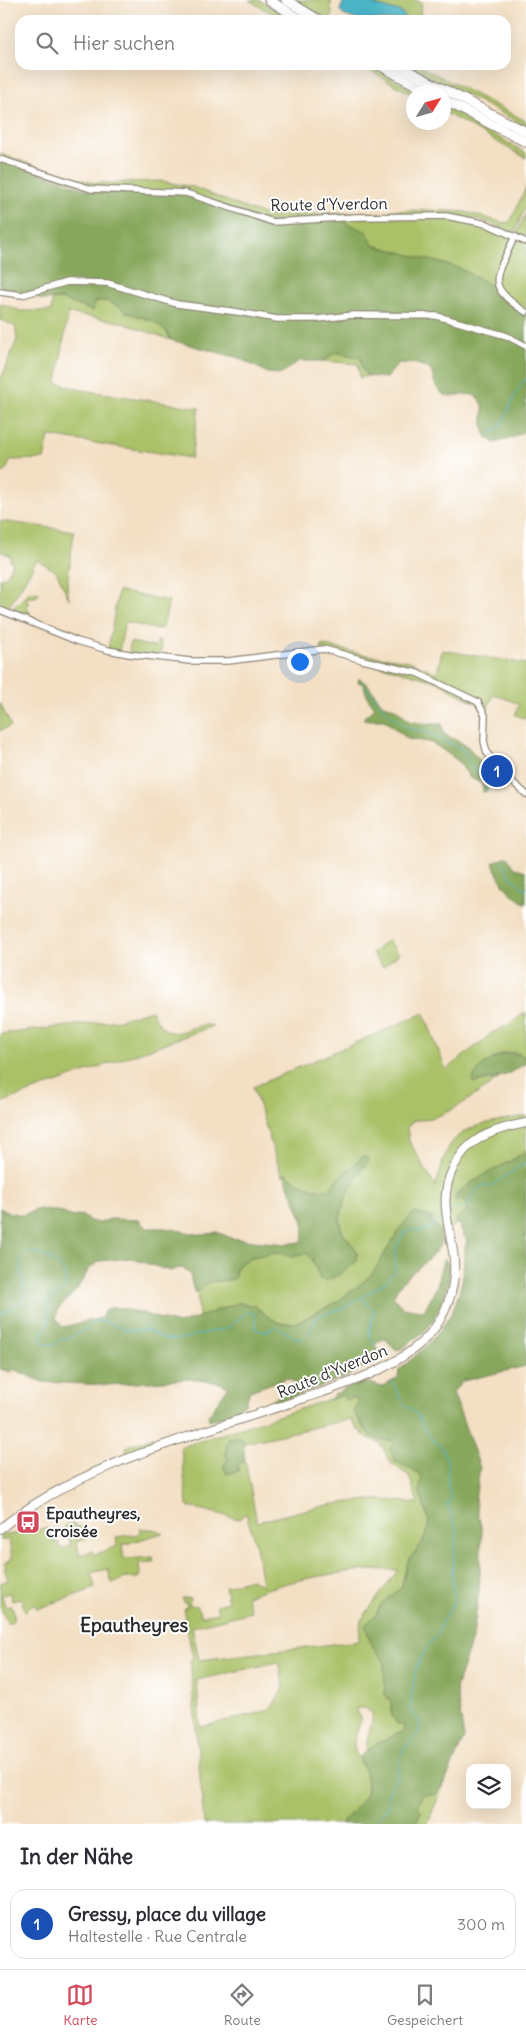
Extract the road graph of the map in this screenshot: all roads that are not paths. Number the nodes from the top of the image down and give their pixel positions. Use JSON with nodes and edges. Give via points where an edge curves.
{"nodes":[{"id":1,"x":269,"y":0,"type":"edge"},
{"id":2,"x":286,"y":0,"type":"edge"},
{"id":3,"x":294,"y":15,"type":"edge"},
{"id":4,"x":311,"y":15,"type":"edge"},
{"id":5,"x":388,"y":70,"type":"edge"},
{"id":6,"x":407,"y":70,"type":"edge"},
{"id":7,"x":416,"y":85,"type":"edge"},
{"id":8,"x":451,"y":104,"type":"edge"},
{"id":9,"x":526,"y":132,"type":"edge"},
{"id":10,"x":526,"y":142,"type":"edge"},
{"id":11,"x":0,"y":159,"type":"edge"},
{"id":12,"x":515,"y":236,"type":"junction"},
{"id":13,"x":526,"y":242,"type":"edge"},
{"id":14,"x":0,"y":292,"type":"edge"},
{"id":15,"x":526,"y":312,"type":"edge"},
{"id":16,"x":526,"y":346,"type":"edge"},
{"id":17,"x":0,"y":610,"type":"edge"},
{"id":18,"x":526,"y":794,"type":"edge"},
{"id":19,"x":526,"y":1123,"type":"edge"},
{"id":20,"x":0,"y":1529,"type":"edge"}],
"edges":[{"from":1,"to":3,"type":"highway"},
{"from":2,"to":4,"type":"highway"},
{"from":5,"to":7,"type":"highway"},
{"from":6,"to":9,"type":"highway"},
{"from":8,"to":10,"type":"highway"},
{"from":11,"to":12,"type":"street","name":"Route d'Yverdon","via":[[90,189],[186,193],[273,222],[446,216],[487,224]]},
{"from":12,"to":13,"type":"street","name":"Route d'Yverdon"},
{"from":12,"to":15,"type":"street","via":[[496,284],[502,295]]},
{"from":14,"to":16,"type":"street","via":[[28,295],[60,283],[107,283],[183,305],[277,319],[353,315],[437,316],[507,336]]},
{"from":17,"to":18,"type":"street","via":[[108,650],[190,661],[228,661],[324,649],[417,673],[478,702],[484,711],[487,753]]},
{"from":19,"to":20,"type":"main road","name":"Route d'Yverdon","via":[[489,1133],[470,1145],[456,1162],[446,1191],[454,1260],[450,1296],[433,1330],[406,1354],[334,1388],[176,1441],[87,1476],[51,1494]]}]}
